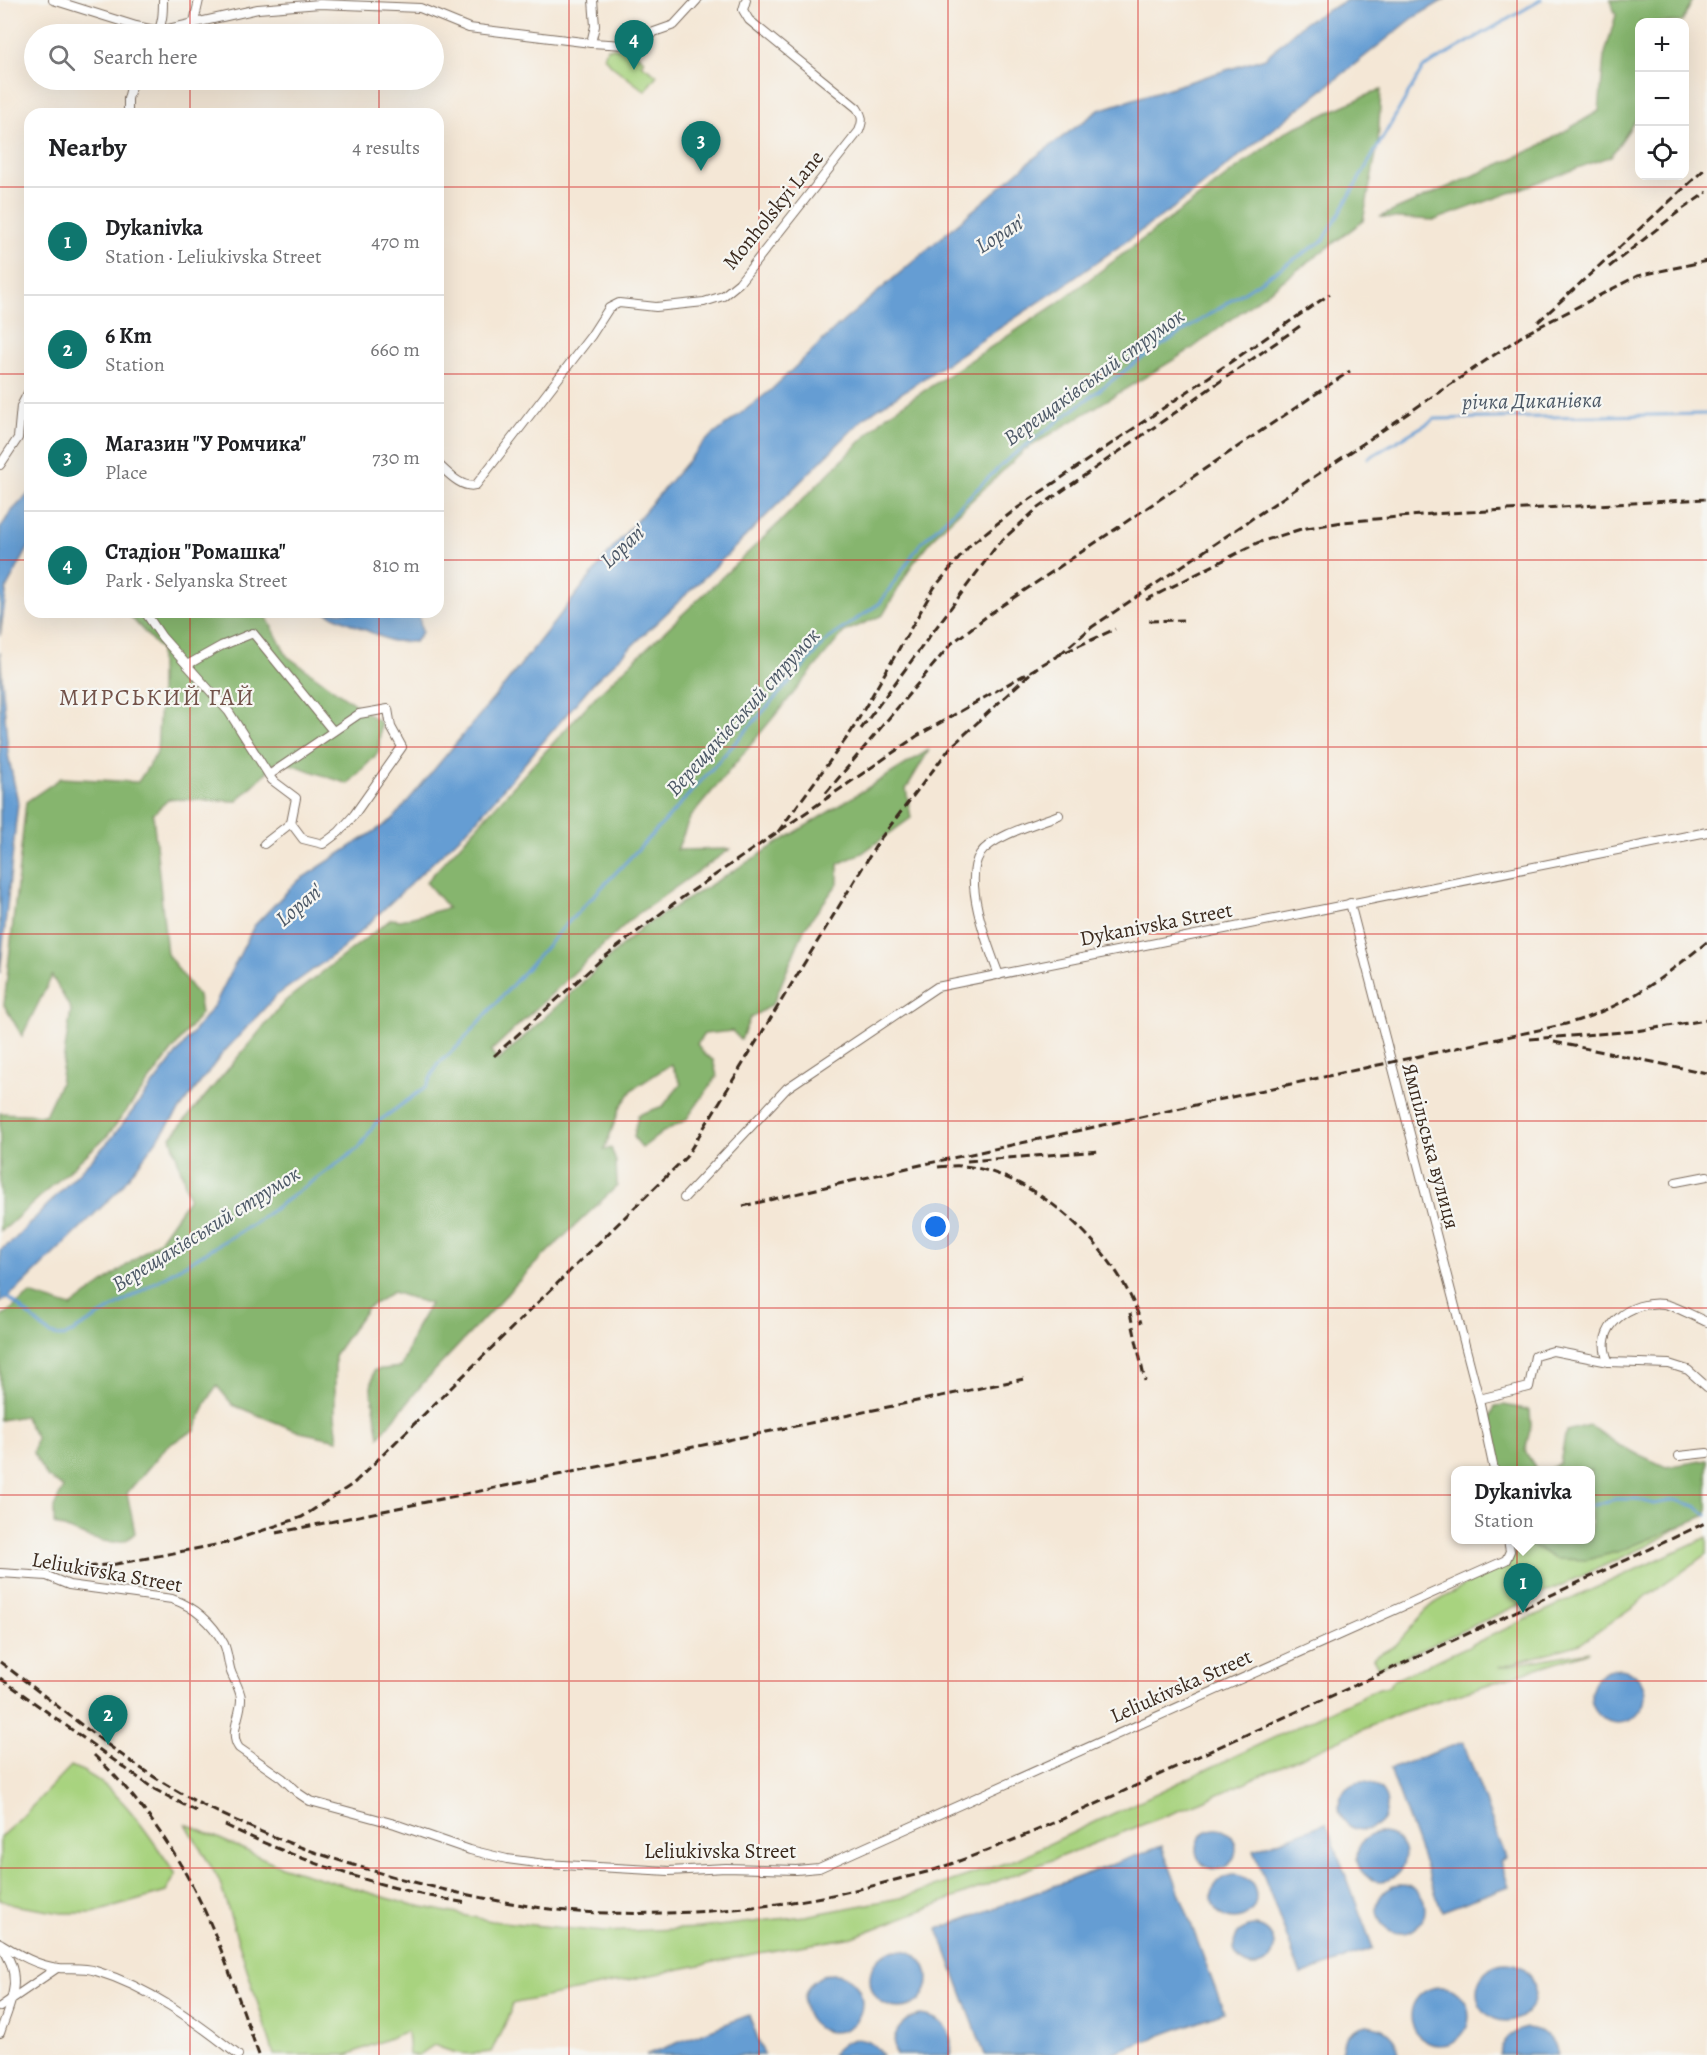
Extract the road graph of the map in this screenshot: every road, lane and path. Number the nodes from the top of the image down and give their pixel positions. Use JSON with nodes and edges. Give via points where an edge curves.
{"nodes":[{"id":1,"x":53,"y":0,"type":"edge"},
{"id":2,"x":163,"y":0,"type":"edge"},
{"id":3,"x":199,"y":0,"type":"edge"},
{"id":4,"x":593,"y":0,"type":"edge"},
{"id":5,"x":697,"y":0,"type":"edge"},
{"id":6,"x":746,"y":0,"type":"edge"},
{"id":7,"x":420,"y":4,"type":"edge"},
{"id":8,"x":194,"y":22,"type":"junction"},
{"id":9,"x":120,"y":24,"type":"edge"},
{"id":10,"x":159,"y":24,"type":"edge"},
{"id":11,"x":187,"y":24,"type":"edge"},
{"id":12,"x":591,"y":43,"type":"junction"},
{"id":13,"x":130,"y":90,"type":"edge"},
{"id":14,"x":128,"y":108,"type":"edge"},
{"id":15,"x":24,"y":400,"type":"edge"},
{"id":16,"x":21,"y":406,"type":"junction"},
{"id":17,"x":24,"y":413,"type":"edge"},
{"id":18,"x":0,"y":465,"type":"edge"},
{"id":19,"x":444,"y":469,"type":"edge"},
{"id":20,"x":149,"y":618,"type":"edge"},
{"id":21,"x":187,"y":665,"type":"junction"},
{"id":22,"x":333,"y":731,"type":"junction"},
{"id":23,"x":269,"y":775,"type":"junction"},
{"id":24,"x":1059,"y":815,"type":"dead end"},
{"id":25,"x":291,"y":823,"type":"junction"},
{"id":26,"x":1707,"y":831,"type":"edge"},
{"id":27,"x":264,"y":844,"type":"dead end"},
{"id":28,"x":1350,"y":903,"type":"junction"},
{"id":29,"x":999,"y":975,"type":"junction"},
{"id":30,"x":1707,"y":1176,"type":"edge"},
{"id":31,"x":1676,"y":1182,"type":"dead end"},
{"id":32,"x":684,"y":1198,"type":"dead end"},
{"id":33,"x":1707,"y":1322,"type":"edge"},
{"id":34,"x":1609,"y":1362,"type":"junction"},
{"id":35,"x":1707,"y":1387,"type":"edge"},
{"id":36,"x":1479,"y":1399,"type":"junction"},
{"id":37,"x":1707,"y":1453,"type":"edge"},
{"id":38,"x":1678,"y":1456,"type":"dead end"},
{"id":39,"x":1493,"y":1466,"type":"edge"},
{"id":40,"x":1509,"y":1544,"type":"edge"},
{"id":41,"x":0,"y":1573,"type":"edge"},
{"id":42,"x":0,"y":1944,"type":"edge"},
{"id":43,"x":57,"y":1968,"type":"junction"},
{"id":44,"x":13,"y":1996,"type":"junction"},
{"id":45,"x":0,"y":2007,"type":"edge"},
{"id":46,"x":0,"y":2033,"type":"edge"},
{"id":47,"x":238,"y":2055,"type":"edge"}],
"edges":[{"from":1,"to":9,"type":"street"},
{"from":2,"to":10,"type":"street"},
{"from":3,"to":8,"type":"street"},
{"from":4,"to":12,"type":"street","via":[[595,26]]},
{"from":5,"to":12,"type":"street","via":[[674,26],[654,32],[643,46]]},
{"from":6,"to":19,"type":"street","name":"Monholskyi Lane","via":[[743,10],[748,20],[856,108],[862,116],[859,131],[739,283],[723,296],[704,302],[656,307],[619,303],[609,309],[476,485],[470,487]]},
{"from":7,"to":8,"type":"street","via":[[320,4],[258,9]]},
{"from":7,"to":12,"type":"street","via":[[469,28]]},
{"from":8,"to":11,"type":"street"},
{"from":13,"to":14,"type":"street"},
{"from":15,"to":16,"type":"street"},
{"from":16,"to":17,"type":"street"},
{"from":16,"to":18,"type":"street","via":[[18,438]]},
{"from":20,"to":21,"type":"street"},
{"from":21,"to":22,"type":"street","via":[[253,633]]},
{"from":21,"to":23,"type":"street","via":[[229,712]]},
{"from":22,"to":23,"type":"street"},
{"from":22,"to":25,"type":"street","via":[[359,714],[388,709],[391,728],[402,747],[354,814],[323,844],[303,839]]},
{"from":23,"to":25,"type":"street","via":[[296,798]]},
{"from":24,"to":29,"type":"street","via":[[995,841],[981,853],[974,869],[985,936]]},
{"from":25,"to":27,"type":"street"},
{"from":26,"to":28,"type":"street","name":"Dykanivska Street"},
{"from":28,"to":29,"type":"street","name":"Dykanivska Street"},
{"from":28,"to":36,"type":"street","name":"Ямпільська вулиця"},
{"from":29,"to":32,"type":"street","name":"Dykanivska Street","via":[[937,987],[787,1088]]},
{"from":30,"to":31,"type":"street"},
{"from":33,"to":34,"type":"street","via":[[1664,1304],[1634,1306],[1605,1335],[1604,1352]]},
{"from":34,"to":35,"type":"street","via":[[1670,1364],[1688,1370]]},
{"from":34,"to":36,"type":"street","via":[[1553,1351],[1534,1356],[1529,1387]]},
{"from":36,"to":39,"type":"street","name":"Ямпільська вулиця"},
{"from":37,"to":38,"type":"street"},
{"from":40,"to":41,"type":"street","name":"Leliukivska Street","via":[[1506,1560],[819,1868],[796,1870],[669,1871],[507,1859],[310,1800],[235,1742],[241,1698],[224,1644],[200,1613],[172,1599],[69,1585],[47,1576]]},
{"from":42,"to":43,"type":"street","via":[[28,1960]]},
{"from":42,"to":44,"type":"street","via":[[12,1967]]},
{"from":43,"to":44,"type":"street"},
{"from":43,"to":47,"type":"street","via":[[93,1970],[122,1980],[191,2019]]},
{"from":44,"to":45,"type":"street"},
{"from":44,"to":46,"type":"street"}]}
